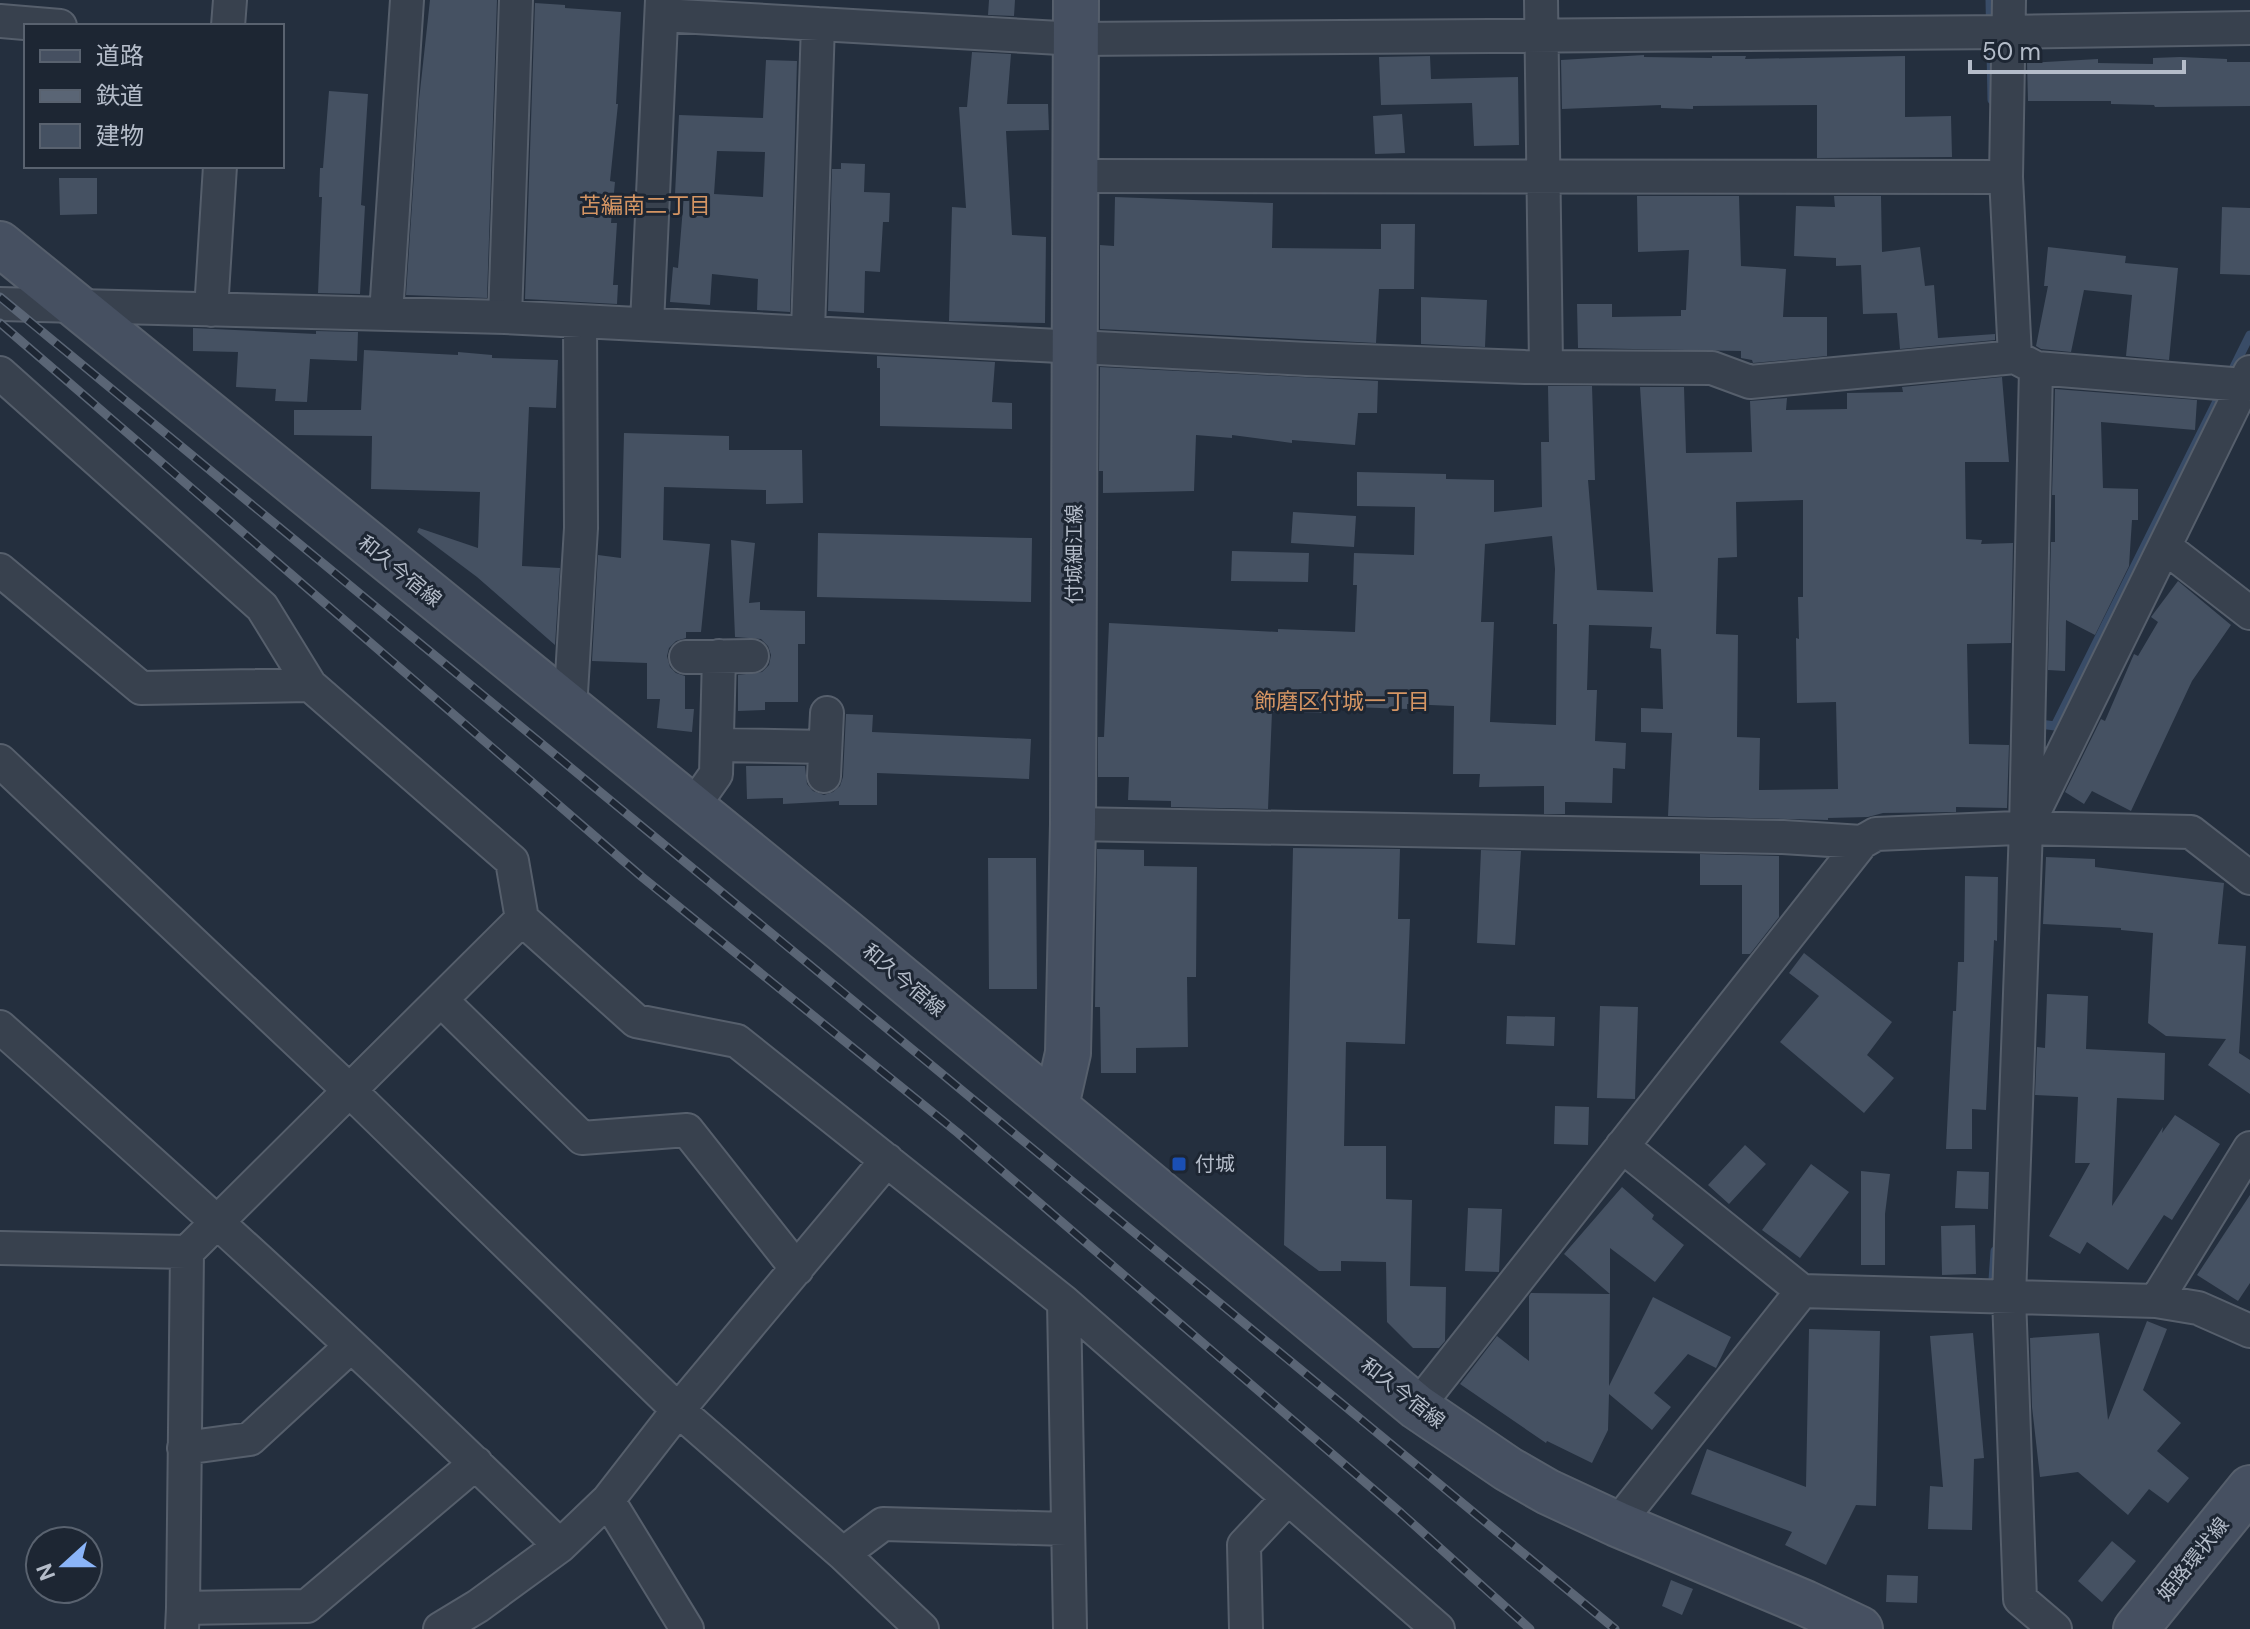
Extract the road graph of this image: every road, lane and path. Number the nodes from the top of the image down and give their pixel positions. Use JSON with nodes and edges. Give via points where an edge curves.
{"nodes":[{"id":1,"x":230,"y":0,"type":"edge"},
{"id":2,"x":407,"y":0,"type":"edge"},
{"id":3,"x":516,"y":0,"type":"edge"},
{"id":4,"x":1541,"y":0,"type":"edge"},
{"id":5,"x":2009,"y":0,"type":"edge"},
{"id":6,"x":662,"y":8,"type":"edge"},
{"id":7,"x":1077,"y":19,"type":"edge"},
{"id":8,"x":2234,"y":19,"type":"edge"},
{"id":9,"x":0,"y":21,"type":"edge"},
{"id":10,"x":36,"y":24,"type":"edge"},
{"id":11,"x":228,"y":24,"type":"edge"},
{"id":12,"x":818,"y":24,"type":"junction"},
{"id":13,"x":2009,"y":32,"type":"junction"},
{"id":14,"x":1542,"y":36,"type":"junction"},
{"id":15,"x":220,"y":168,"type":"edge"},
{"id":16,"x":1544,"y":175,"type":"junction"},
{"id":17,"x":1076,"y":176,"type":"junction"},
{"id":18,"x":2006,"y":177,"type":"junction"},
{"id":19,"x":0,"y":244,"type":"edge"},
{"id":20,"x":0,"y":304,"type":"edge"},
{"id":21,"x":75,"y":308,"type":"junction"},
{"id":22,"x":211,"y":310,"type":"junction"},
{"id":23,"x":386,"y":314,"type":"junction"},
{"id":24,"x":505,"y":317,"type":"junction"},
{"id":25,"x":580,"y":321,"type":"junction"},
{"id":26,"x":647,"y":324,"type":"junction"},
{"id":27,"x":808,"y":331,"type":"junction"},
{"id":28,"x":1074,"y":347,"type":"junction"},
{"id":29,"x":2026,"y":363,"type":"junction"},
{"id":30,"x":1546,"y":365,"type":"junction"},
{"id":31,"x":0,"y":373,"type":"edge"},
{"id":32,"x":2247,"y":378,"type":"edge"},
{"id":33,"x":2165,"y":547,"type":"junction"},
{"id":34,"x":0,"y":570,"type":"edge"},
{"id":35,"x":2250,"y":613,"type":"edge"},
{"id":36,"x":719,"y":656,"type":"junction"},
{"id":37,"x":752,"y":656,"type":"dead end"},
{"id":38,"x":686,"y":657,"type":"dead end"},
{"id":39,"x":310,"y":685,"type":"junction"},
{"id":40,"x":570,"y":709,"type":"junction"},
{"id":41,"x":827,"y":713,"type":"dead end"},
{"id":42,"x":719,"y":745,"type":"junction"},
{"id":43,"x":0,"y":761,"type":"edge"},
{"id":44,"x":692,"y":808,"type":"junction"},
{"id":45,"x":1073,"y":824,"type":"junction"},
{"id":46,"x":2026,"y":828,"type":"junction"},
{"id":47,"x":1862,"y":842,"type":"junction"},
{"id":48,"x":2250,"y":878,"type":"edge"},
{"id":49,"x":522,"y":919,"type":"junction"},
{"id":50,"x":441,"y":1000,"type":"junction"},
{"id":51,"x":0,"y":1027,"type":"edge"},
{"id":52,"x":350,"y":1091,"type":"junction"},
{"id":53,"x":1056,"y":1106,"type":"junction"},
{"id":54,"x":1622,"y":1146,"type":"junction"},
{"id":55,"x":2250,"y":1148,"type":"edge"},
{"id":56,"x":887,"y":1160,"type":"junction"},
{"id":57,"x":219,"y":1221,"type":"junction"},
{"id":58,"x":0,"y":1248,"type":"edge"},
{"id":59,"x":187,"y":1252,"type":"junction"},
{"id":60,"x":797,"y":1269,"type":"junction"},
{"id":61,"x":1802,"y":1291,"type":"junction"},
{"id":62,"x":2009,"y":1297,"type":"junction"},
{"id":63,"x":2156,"y":1301,"type":"junction"},
{"id":64,"x":1064,"y":1302,"type":"junction"},
{"id":65,"x":2250,"y":1331,"type":"edge"},
{"id":66,"x":351,"y":1346,"type":"junction"},
{"id":67,"x":1417,"y":1407,"type":"junction"},
{"id":68,"x":678,"y":1410,"type":"junction"},
{"id":69,"x":184,"y":1448,"type":"junction"},
{"id":70,"x":476,"y":1463,"type":"junction"},
{"id":71,"x":2250,"y":1488,"type":"edge"},
{"id":72,"x":1288,"y":1498,"type":"junction"},
{"id":73,"x":608,"y":1500,"type":"junction"},
{"id":74,"x":1617,"y":1524,"type":"junction"},
{"id":75,"x":1067,"y":1529,"type":"junction"},
{"id":76,"x":560,"y":1546,"type":"junction"},
{"id":77,"x":843,"y":1554,"type":"junction"},
{"id":78,"x":182,"y":1618,"type":"edge"},
{"id":79,"x":485,"y":1618,"type":"edge"},
{"id":80,"x":440,"y":1629,"type":"edge"},
{"id":81,"x":687,"y":1629,"type":"edge"},
{"id":82,"x":922,"y":1629,"type":"edge"},
{"id":83,"x":1070,"y":1629,"type":"edge"},
{"id":84,"x":1246,"y":1629,"type":"edge"},
{"id":85,"x":1438,"y":1629,"type":"edge"},
{"id":86,"x":1860,"y":1629,"type":"edge"},
{"id":87,"x":2055,"y":1629,"type":"edge"},
{"id":88,"x":2136,"y":1629,"type":"edge"}],
"edges":[{"from":1,"to":11,"type":"street"},
{"from":2,"to":23,"type":"street"},
{"from":3,"to":24,"type":"street"},
{"from":4,"to":14,"type":"street"},
{"from":5,"to":13,"type":"street"},
{"from":6,"to":12,"type":"street"},
{"from":6,"to":26,"type":"street"},
{"from":7,"to":12,"type":"street"},
{"from":7,"to":14,"type":"street"},
{"from":7,"to":17,"type":"main road","name":"付城細江線"},
{"from":8,"to":13,"type":"street"},
{"from":9,"to":10,"type":"street"},
{"from":12,"to":27,"type":"street"},
{"from":13,"to":14,"type":"street"},
{"from":13,"to":18,"type":"street"},
{"from":14,"to":16,"type":"street"},
{"from":15,"to":22,"type":"street"},
{"from":16,"to":17,"type":"street"},
{"from":16,"to":18,"type":"street"},
{"from":16,"to":30,"type":"street"},
{"from":17,"to":28,"type":"main road","name":"付城細江線"},
{"from":18,"to":29,"type":"street"},
{"from":19,"to":21,"type":"main road","name":"和久今宿線"},
{"from":20,"to":21,"type":"street"},
{"from":21,"to":22,"type":"street"},
{"from":21,"to":40,"type":"main road","name":"和久今宿線"},
{"from":22,"to":23,"type":"street"},
{"from":23,"to":24,"type":"street"},
{"from":24,"to":25,"type":"street"},
{"from":25,"to":26,"type":"street"},
{"from":25,"to":40,"type":"street","via":[[581,528]]},
{"from":26,"to":27,"type":"street"},
{"from":27,"to":28,"type":"street"},
{"from":28,"to":30,"type":"street"},
{"from":28,"to":45,"type":"main road","name":"付城細江線"},
{"from":29,"to":30,"type":"street","via":[[1750,382],[1712,368]]},
{"from":29,"to":32,"type":"street"},
{"from":29,"to":46,"type":"street"},
{"from":31,"to":39,"type":"street","via":[[262,607]]},
{"from":32,"to":33,"type":"street"},
{"from":33,"to":35,"type":"street"},
{"from":33,"to":46,"type":"street"},
{"from":34,"to":39,"type":"street","via":[[141,688]]},
{"from":36,"to":37,"type":"street"},
{"from":36,"to":38,"type":"street"},
{"from":36,"to":42,"type":"street"},
{"from":39,"to":49,"type":"street","via":[[512,861]]},
{"from":40,"to":44,"type":"main road","name":"和久今宿線"},
{"from":41,"to":42,"type":"street","via":[[825,761]]},
{"from":42,"to":44,"type":"street","via":[[716,774]]},
{"from":43,"to":52,"type":"street"},
{"from":44,"to":53,"type":"main road","name":"和久今宿線"},
{"from":45,"to":47,"type":"street"},
{"from":45,"to":53,"type":"main road","name":"付城細江線","via":[[1068,1053]]},
{"from":46,"to":47,"type":"street","via":[[1876,834]]},
{"from":46,"to":48,"type":"street","via":[[2191,832]]},
{"from":46,"to":62,"type":"street"},
{"from":47,"to":54,"type":"street"},
{"from":49,"to":50,"type":"street"},
{"from":49,"to":56,"type":"street","via":[[636,1021],[737,1041]]},
{"from":50,"to":52,"type":"street"},
{"from":50,"to":60,"type":"street","via":[[582,1138],[687,1130]]},
{"from":51,"to":57,"type":"street"},
{"from":52,"to":57,"type":"street"},
{"from":52,"to":68,"type":"street"},
{"from":53,"to":67,"type":"main road","name":"和久今宿線"},
{"from":54,"to":61,"type":"street"},
{"from":54,"to":67,"type":"street"},
{"from":55,"to":63,"type":"street"},
{"from":56,"to":60,"type":"street"},
{"from":56,"to":64,"type":"street"},
{"from":57,"to":59,"type":"street"},
{"from":57,"to":66,"type":"street"},
{"from":58,"to":59,"type":"street"},
{"from":59,"to":69,"type":"street"},
{"from":60,"to":68,"type":"street"},
{"from":61,"to":62,"type":"street"},
{"from":61,"to":74,"type":"street"},
{"from":62,"to":63,"type":"street"},
{"from":62,"to":87,"type":"street","via":[[2020,1599]]},
{"from":63,"to":65,"type":"street","via":[[2198,1308]]},
{"from":64,"to":72,"type":"street"},
{"from":64,"to":75,"type":"street"},
{"from":66,"to":69,"type":"street","via":[[250,1439]]},
{"from":66,"to":70,"type":"street"},
{"from":67,"to":74,"type":"main road","name":"和久今宿線","via":[[1508,1469]]},
{"from":68,"to":73,"type":"street"},
{"from":68,"to":77,"type":"street"},
{"from":69,"to":78,"type":"street"},
{"from":70,"to":76,"type":"street"},
{"from":70,"to":78,"type":"street","via":[[307,1606]]},
{"from":71,"to":88,"type":"main road","name":"姫路環状線"},
{"from":72,"to":84,"type":"street","via":[[1244,1545]]},
{"from":72,"to":85,"type":"street"},
{"from":73,"to":76,"type":"street"},
{"from":73,"to":81,"type":"street"},
{"from":74,"to":86,"type":"main road","name":"和久今宿線"},
{"from":75,"to":77,"type":"street","via":[[883,1524]]},
{"from":75,"to":83,"type":"street"},
{"from":76,"to":79,"type":"street"},
{"from":77,"to":82,"type":"street"},
{"from":79,"to":80,"type":"street"}]}
